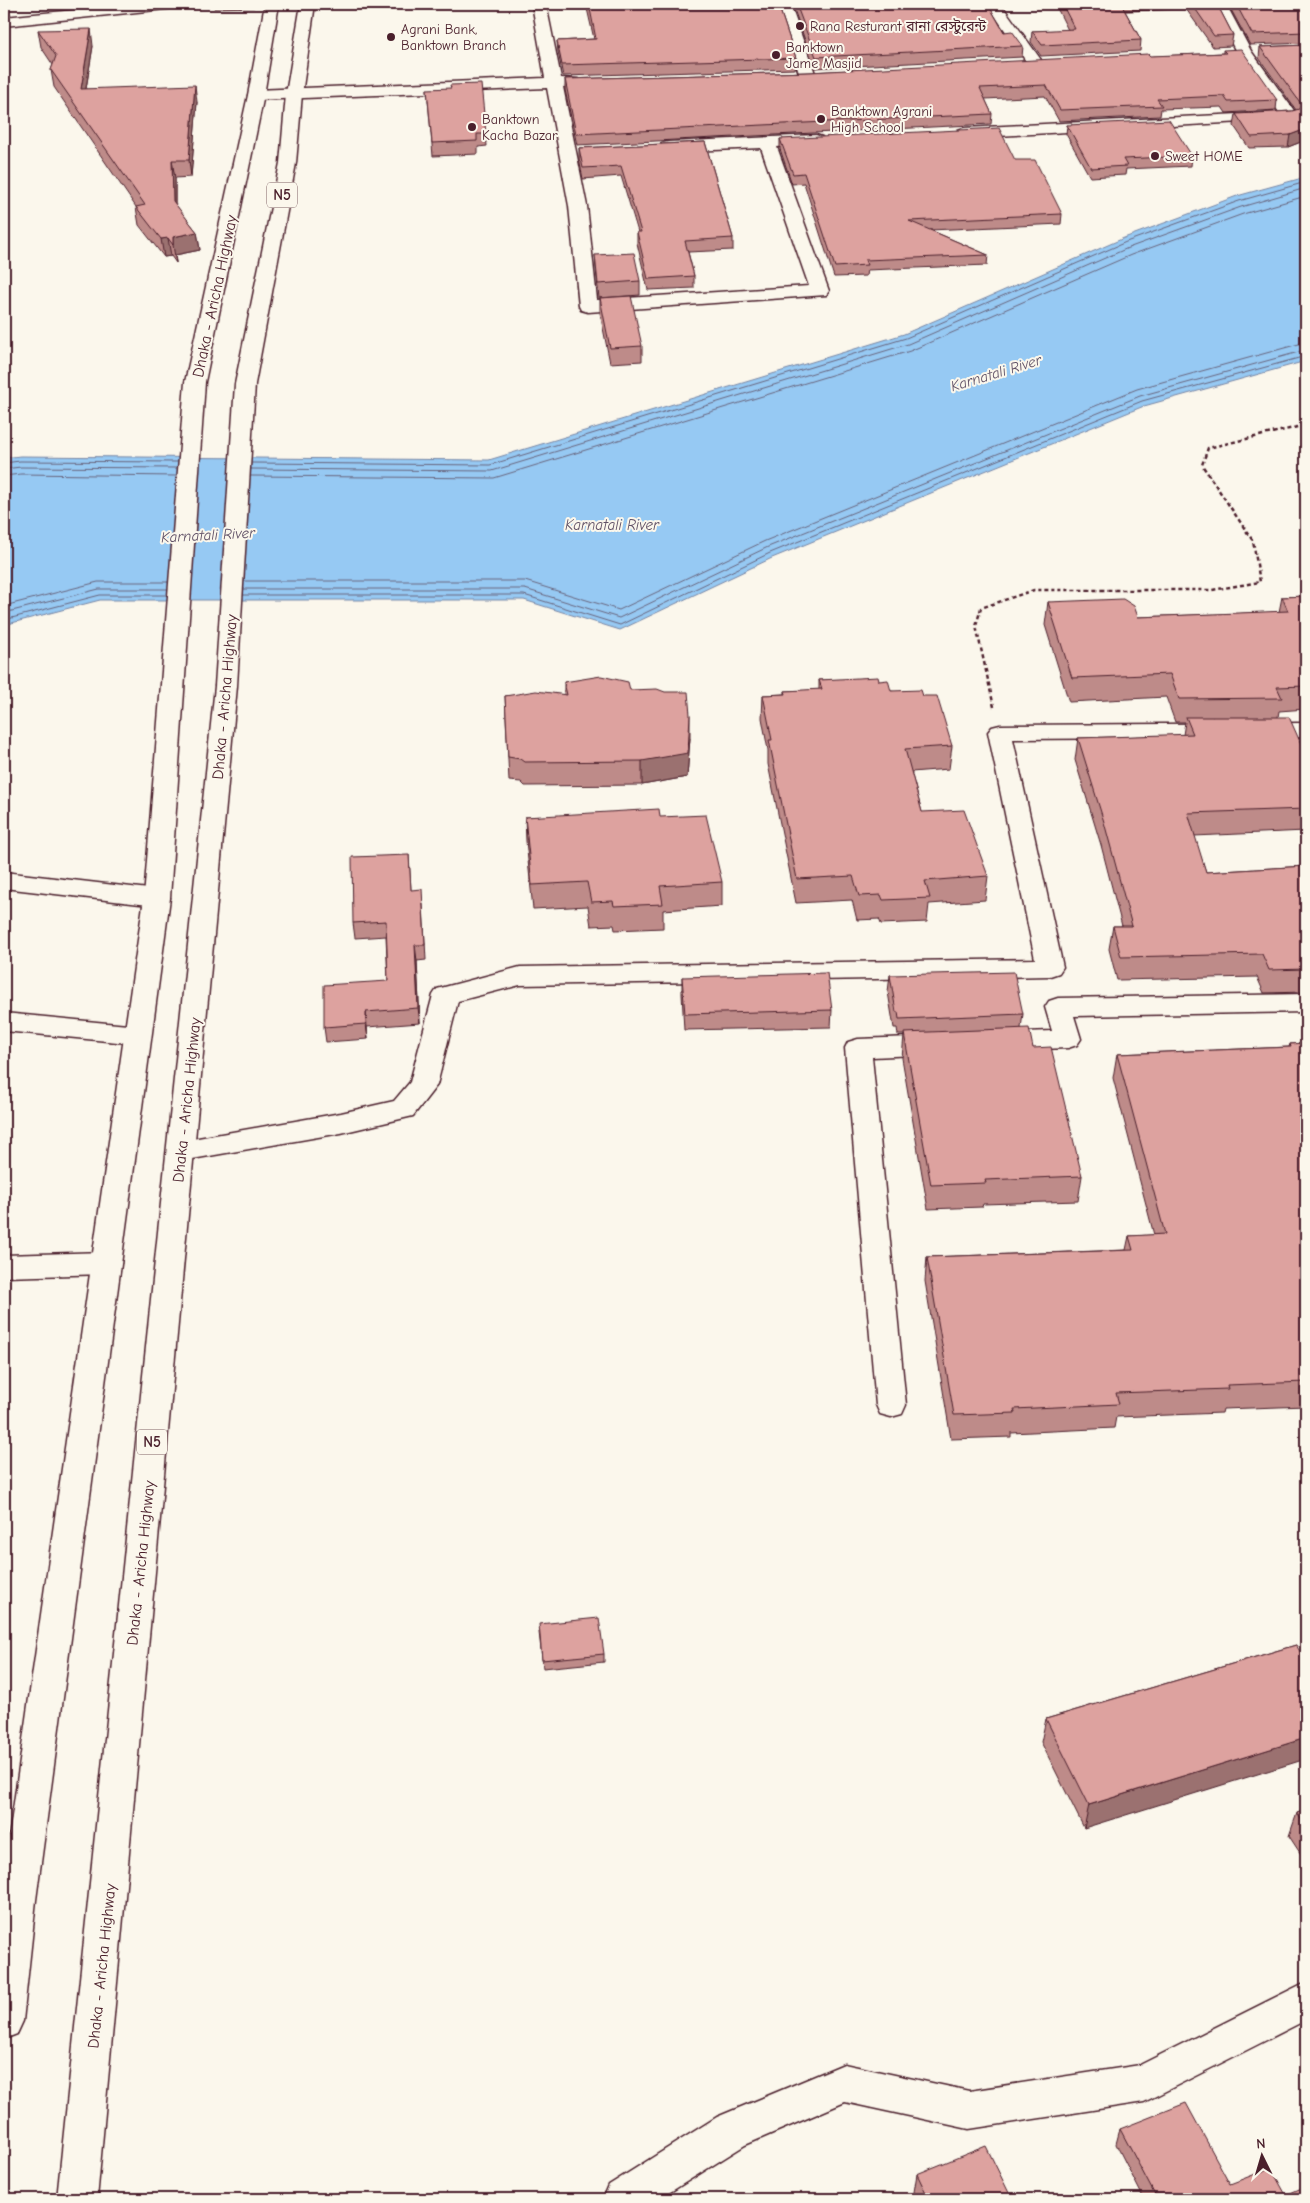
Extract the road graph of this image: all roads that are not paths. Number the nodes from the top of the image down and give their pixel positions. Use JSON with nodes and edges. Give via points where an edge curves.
{"nodes":[{"id":1,"x":175,"y":4,"type":"edge"},
{"id":2,"x":272,"y":4,"type":"edge"},
{"id":3,"x":308,"y":4,"type":"edge"},
{"id":4,"x":539,"y":4,"type":"edge"},
{"id":5,"x":783,"y":4,"type":"edge"},
{"id":6,"x":994,"y":4,"type":"edge"},
{"id":7,"x":1219,"y":4,"type":"edge"},
{"id":8,"x":4,"y":22,"type":"edge"},
{"id":9,"x":1244,"y":52,"type":"junction"},
{"id":10,"x":1262,"y":52,"type":"edge"},
{"id":11,"x":1224,"y":54,"type":"edge"},
{"id":12,"x":1056,"y":63,"type":"edge"},
{"id":13,"x":1036,"y":64,"type":"junction"},
{"id":14,"x":1016,"y":65,"type":"edge"},
{"id":15,"x":828,"y":75,"type":"edge"},
{"id":16,"x":808,"y":76,"type":"junction"},
{"id":17,"x":790,"y":77,"type":"edge"},
{"id":18,"x":585,"y":82,"type":"edge"},
{"id":19,"x":556,"y":83,"type":"junction"},
{"id":20,"x":294,"y":94,"type":"junction"},
{"id":21,"x":256,"y":95,"type":"junction"},
{"id":22,"x":944,"y":134,"type":"edge"},
{"id":23,"x":836,"y":139,"type":"edge"},
{"id":24,"x":766,"y":143,"type":"junction"},
{"id":25,"x":657,"y":148,"type":"edge"},
{"id":26,"x":587,"y":151,"type":"edge"},
{"id":27,"x":567,"y":152,"type":"junction"},
{"id":28,"x":1306,"y":730,"type":"edge"},
{"id":29,"x":4,"y":880,"type":"edge"},
{"id":30,"x":157,"y":898,"type":"junction"},
{"id":31,"x":1050,"y":967,"type":"junction"},
{"id":32,"x":1306,"y":1003,"type":"edge"},
{"id":33,"x":1058,"y":1007,"type":"junction"},
{"id":34,"x":4,"y":1022,"type":"edge"},
{"id":35,"x":138,"y":1035,"type":"junction"},
{"id":36,"x":181,"y":1151,"type":"junction"},
{"id":37,"x":106,"y":1263,"type":"junction"},
{"id":38,"x":4,"y":1266,"type":"edge"},
{"id":39,"x":891,"y":1405,"type":"dead end"},
{"id":40,"x":1306,"y":2000,"type":"edge"},
{"id":41,"x":4,"y":2021,"type":"edge"},
{"id":42,"x":77,"y":2199,"type":"edge"},
{"id":43,"x":623,"y":2199,"type":"edge"}],
"edges":[{"from":1,"to":8,"type":"main road"},
{"from":2,"to":21,"type":"main road","name":"Dhaka - Aricha Highway"},
{"from":3,"to":20,"type":"main road","name":"Dhaka - Aricha Highway","number":"N5"},
{"from":4,"to":19,"type":"main road"},
{"from":5,"to":16,"type":"main road"},
{"from":6,"to":13,"type":"main road"},
{"from":7,"to":9,"type":"main road"},
{"from":9,"to":10,"type":"main road"},
{"from":9,"to":11,"type":"main road"},
{"from":9,"to":22,"type":"main road","via":[[1290,116]]},
{"from":12,"to":13,"type":"main road"},
{"from":13,"to":14,"type":"main road"},
{"from":15,"to":16,"type":"main road"},
{"from":16,"to":17,"type":"main road"},
{"from":18,"to":19,"type":"main road"},
{"from":19,"to":20,"type":"main road"},
{"from":19,"to":27,"type":"main road"},
{"from":20,"to":21,"type":"main road"},
{"from":20,"to":36,"type":"main road","name":"Dhaka - Aricha Highway","number":"N5","via":[[288,163],[245,384],[226,686]]},
{"from":21,"to":30,"type":"main road","name":"Dhaka - Aricha Highway","via":[[195,382]]},
{"from":23,"to":24,"type":"main road"},
{"from":24,"to":25,"type":"main road"},
{"from":24,"to":27,"type":"main road","via":[[820,291],[588,306],[578,206]]},
{"from":26,"to":27,"type":"main road"},
{"from":28,"to":31,"type":"main road","via":[[1000,732]]},
{"from":29,"to":30,"type":"main road"},
{"from":30,"to":35,"type":"main road","name":"Dhaka - Aricha Highway"},
{"from":31,"to":33,"type":"main road"},
{"from":31,"to":36,"type":"main road","via":[[520,976],[446,995],[423,1085],[403,1109]]},
{"from":32,"to":33,"type":"main road"},
{"from":33,"to":39,"type":"main road","via":[[1068,1039],[858,1048]]},
{"from":34,"to":35,"type":"main road"},
{"from":35,"to":37,"type":"main road","name":"Dhaka - Aricha Highway"},
{"from":36,"to":42,"type":"main road","name":"Dhaka - Aricha Highway","number":"N5"},
{"from":37,"to":38,"type":"main road"},
{"from":37,"to":41,"type":"main road","name":"Dhaka - Aricha Highway"},
{"from":40,"to":43,"type":"main road","via":[[1144,2083],[969,2110],[844,2084],[731,2131]]}]}
